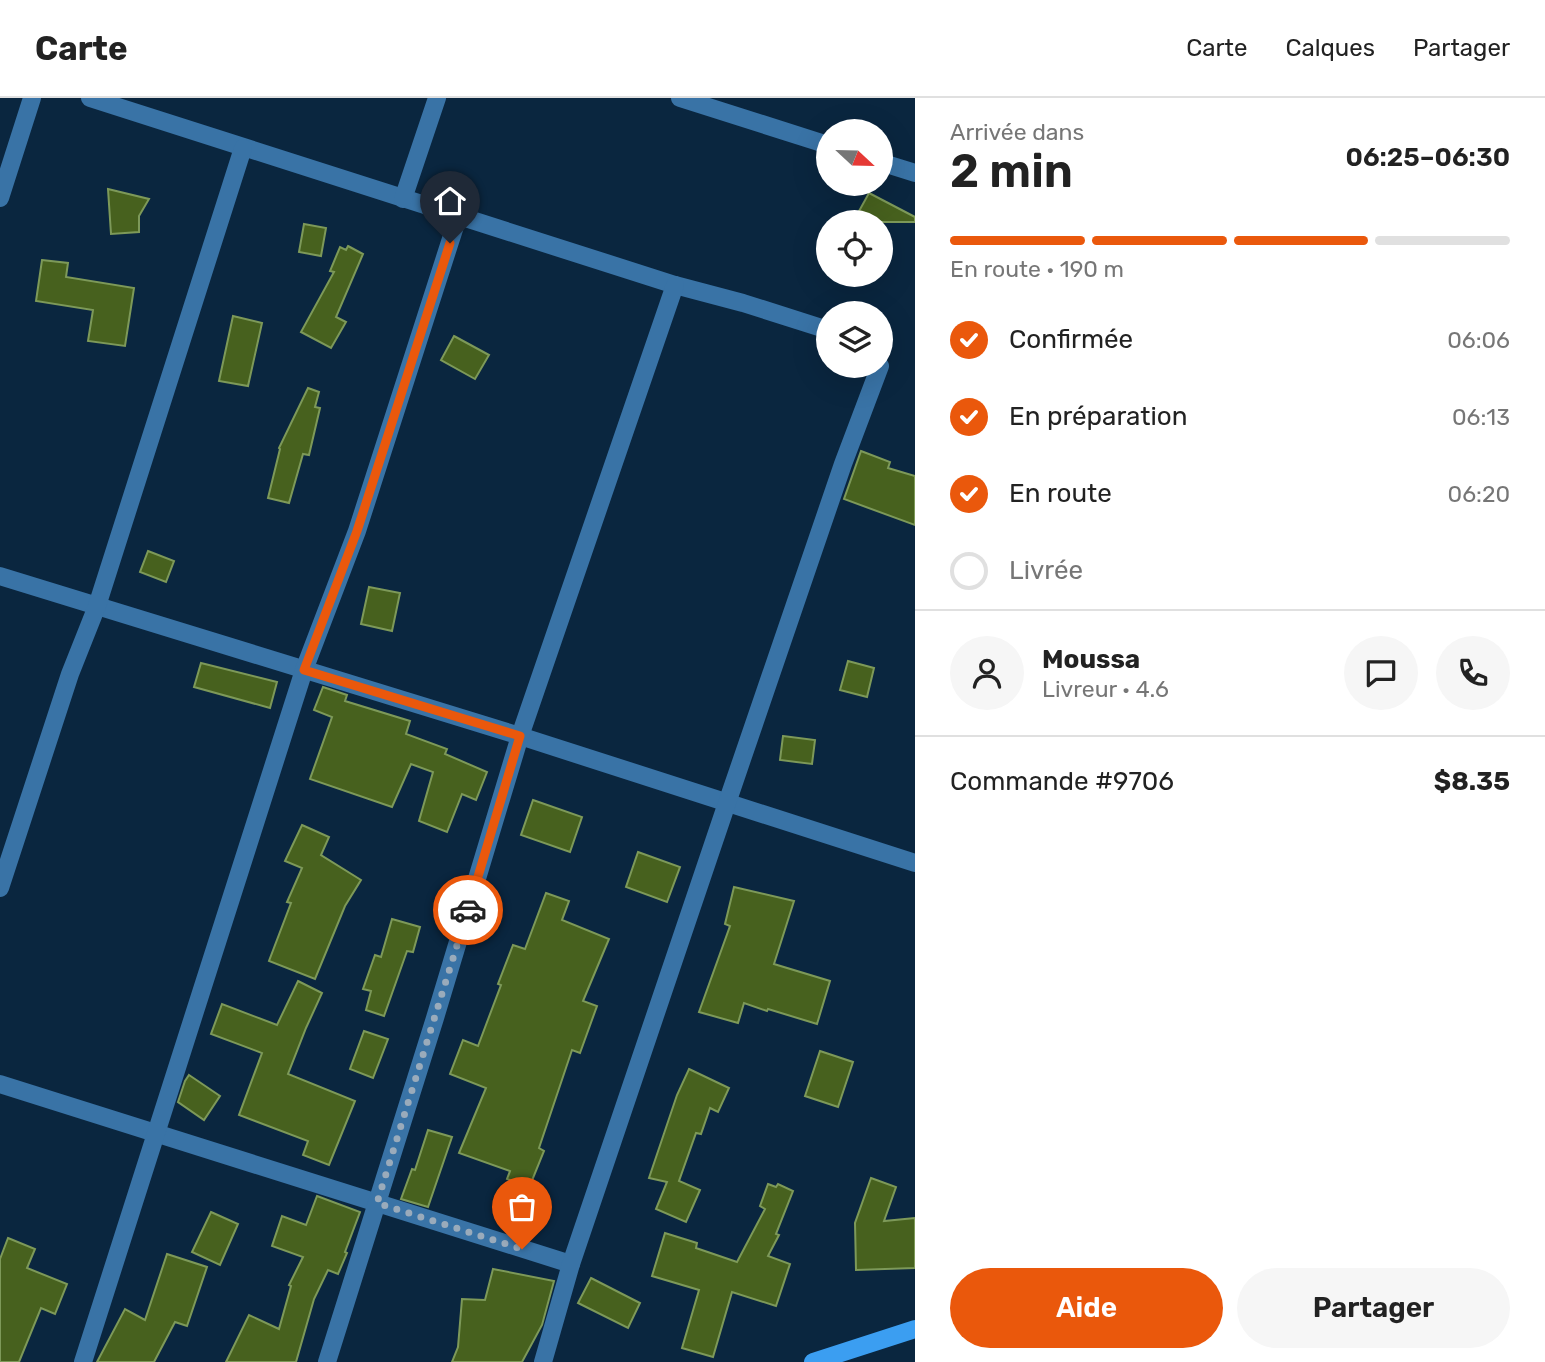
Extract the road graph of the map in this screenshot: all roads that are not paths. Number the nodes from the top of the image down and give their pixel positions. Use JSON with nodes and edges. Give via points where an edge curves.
{"nodes":[{"id":1,"x":32,"y":98,"type":"edge"},
{"id":2,"x":90,"y":98,"type":"edge"},
{"id":3,"x":437,"y":98,"type":"edge"},
{"id":4,"x":680,"y":98,"type":"edge"},
{"id":5,"x":816,"y":141,"type":"edge"},
{"id":6,"x":243,"y":148,"type":"junction"},
{"id":7,"x":893,"y":166,"type":"edge"},
{"id":8,"x":915,"y":173,"type":"edge"},
{"id":9,"x":0,"y":198,"type":"edge"},
{"id":10,"x":403,"y":199,"type":"junction"},
{"id":11,"x":458,"y":217,"type":"junction"},
{"id":12,"x":675,"y":285,"type":"junction"},
{"id":13,"x":816,"y":326,"type":"edge"},
{"id":14,"x":875,"y":378,"type":"edge"},
{"id":15,"x":0,"y":576,"type":"edge"},
{"id":16,"x":97,"y":606,"type":"junction"},
{"id":17,"x":304,"y":670,"type":"junction"},
{"id":18,"x":520,"y":736,"type":"junction"},
{"id":19,"x":727,"y":803,"type":"junction"},
{"id":20,"x":915,"y":863,"type":"edge"},
{"id":21,"x":0,"y":888,"type":"edge"},
{"id":22,"x":0,"y":1084,"type":"edge"},
{"id":23,"x":156,"y":1133,"type":"junction"},
{"id":24,"x":377,"y":1203,"type":"junction"},
{"id":25,"x":571,"y":1265,"type":"junction"},
{"id":26,"x":915,"y":1329,"type":"edge"},
{"id":27,"x":83,"y":1362,"type":"edge"},
{"id":28,"x":327,"y":1362,"type":"edge"},
{"id":29,"x":542,"y":1362,"type":"edge"},
{"id":30,"x":813,"y":1362,"type":"edge"}],
"edges":[{"from":1,"to":9,"type":"street"},
{"from":2,"to":6,"type":"street"},
{"from":3,"to":10,"type":"street"},
{"from":4,"to":5,"type":"street"},
{"from":6,"to":10,"type":"street"},
{"from":6,"to":16,"type":"street"},
{"from":7,"to":8,"type":"street"},
{"from":10,"to":11,"type":"street"},
{"from":11,"to":12,"type":"street"},
{"from":11,"to":17,"type":"street","via":[[357,531]]},
{"from":12,"to":13,"type":"street"},
{"from":12,"to":18,"type":"street"},
{"from":14,"to":19,"type":"street"},
{"from":15,"to":16,"type":"street"},
{"from":16,"to":17,"type":"street"},
{"from":16,"to":21,"type":"street"},
{"from":17,"to":18,"type":"street"},
{"from":17,"to":23,"type":"street"},
{"from":18,"to":19,"type":"street"},
{"from":18,"to":24,"type":"street"},
{"from":19,"to":20,"type":"street"},
{"from":19,"to":25,"type":"street"},
{"from":22,"to":23,"type":"street"},
{"from":23,"to":24,"type":"street"},
{"from":23,"to":27,"type":"street"},
{"from":24,"to":25,"type":"street"},
{"from":24,"to":28,"type":"street"},
{"from":25,"to":29,"type":"street"},
{"from":26,"to":30,"type":"street"}]}
